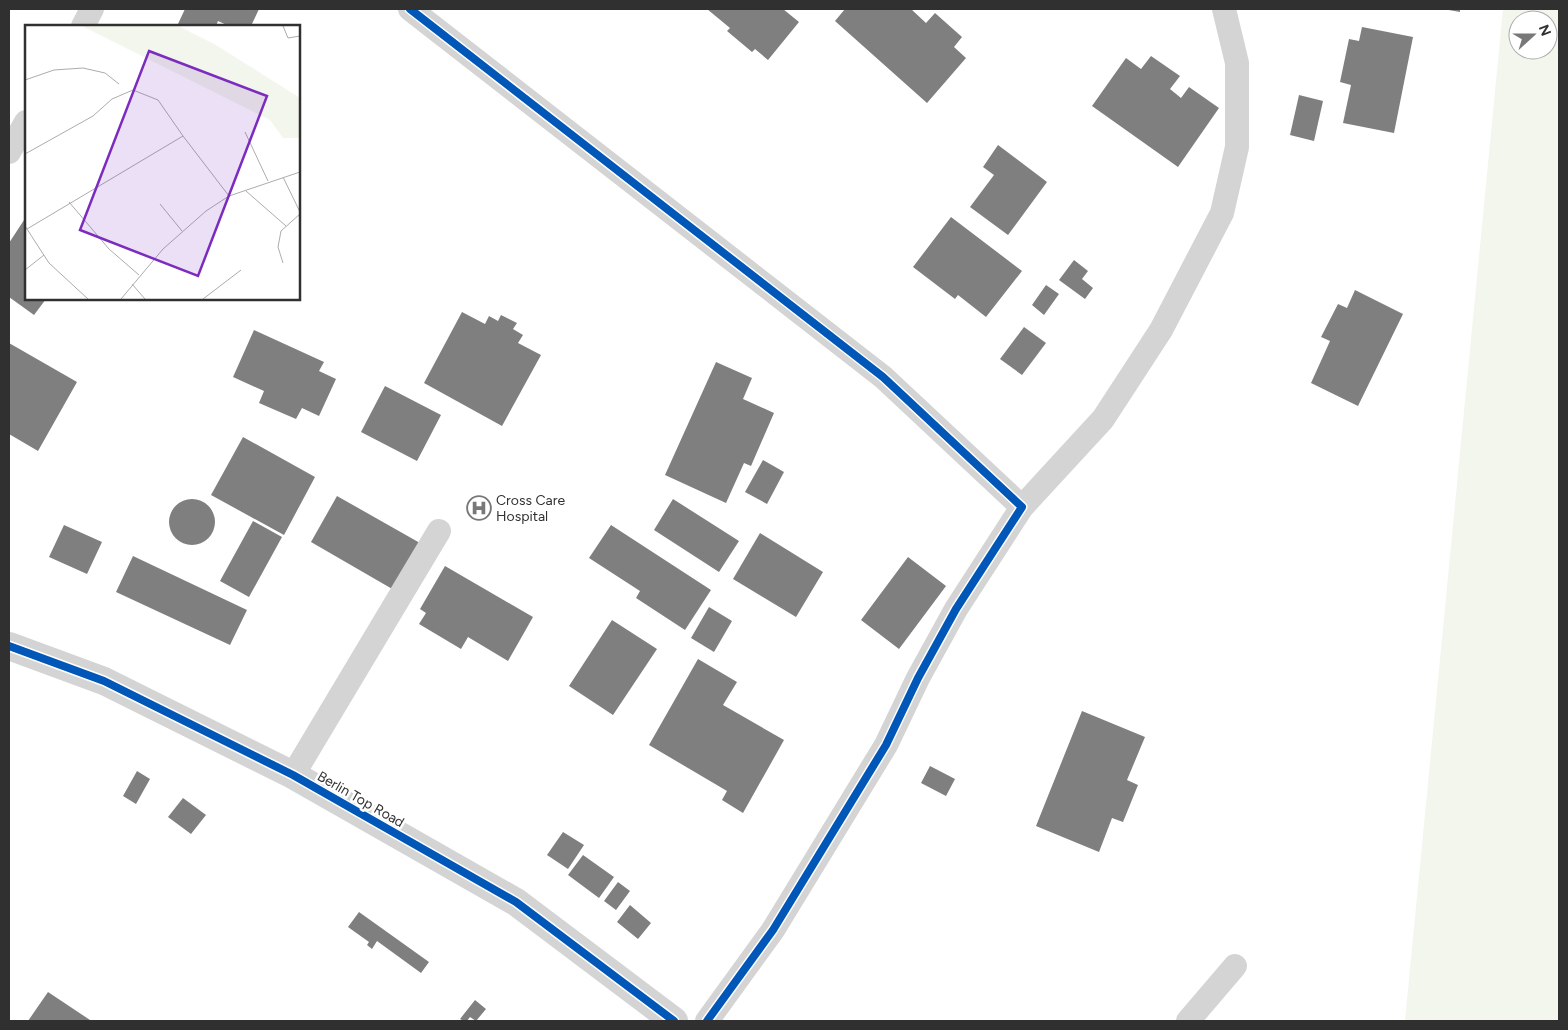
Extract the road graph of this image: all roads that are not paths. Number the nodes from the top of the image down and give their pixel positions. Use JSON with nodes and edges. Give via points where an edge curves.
{"nodes":[{"id":1,"x":92,"y":9,"type":"edge"},
{"id":2,"x":410,"y":9,"type":"edge"},
{"id":3,"x":1224,"y":9,"type":"edge"},
{"id":4,"x":84,"y":25,"type":"edge"},
{"id":5,"x":25,"y":124,"type":"edge"},
{"id":6,"x":9,"y":152,"type":"edge"},
{"id":7,"x":1022,"y":507,"type":"junction"},
{"id":8,"x":439,"y":531,"type":"dead end"},
{"id":9,"x":9,"y":646,"type":"edge"},
{"id":10,"x":293,"y":775,"type":"junction"},
{"id":11,"x":1235,"y":966,"type":"dead end"},
{"id":12,"x":674,"y":1021,"type":"edge"},
{"id":13,"x":708,"y":1021,"type":"edge"},
{"id":14,"x":1188,"y":1021,"type":"edge"}],
"edges":[{"from":1,"to":4,"type":"street"},
{"from":2,"to":7,"type":"street","via":[[883,377]]},
{"from":3,"to":7,"type":"street","via":[[1237,63],[1237,147],[1222,213],[1161,330],[1103,419]]},
{"from":5,"to":6,"type":"street"},
{"from":7,"to":13,"type":"street","via":[[956,609],[886,745],[783,914]]},
{"from":8,"to":10,"type":"street"},
{"from":9,"to":10,"type":"street","name":"Berlin Top Road","via":[[104,681]]},
{"from":10,"to":12,"type":"street","name":"Berlin Top Road","via":[[516,902]]},
{"from":11,"to":14,"type":"street"}]}
